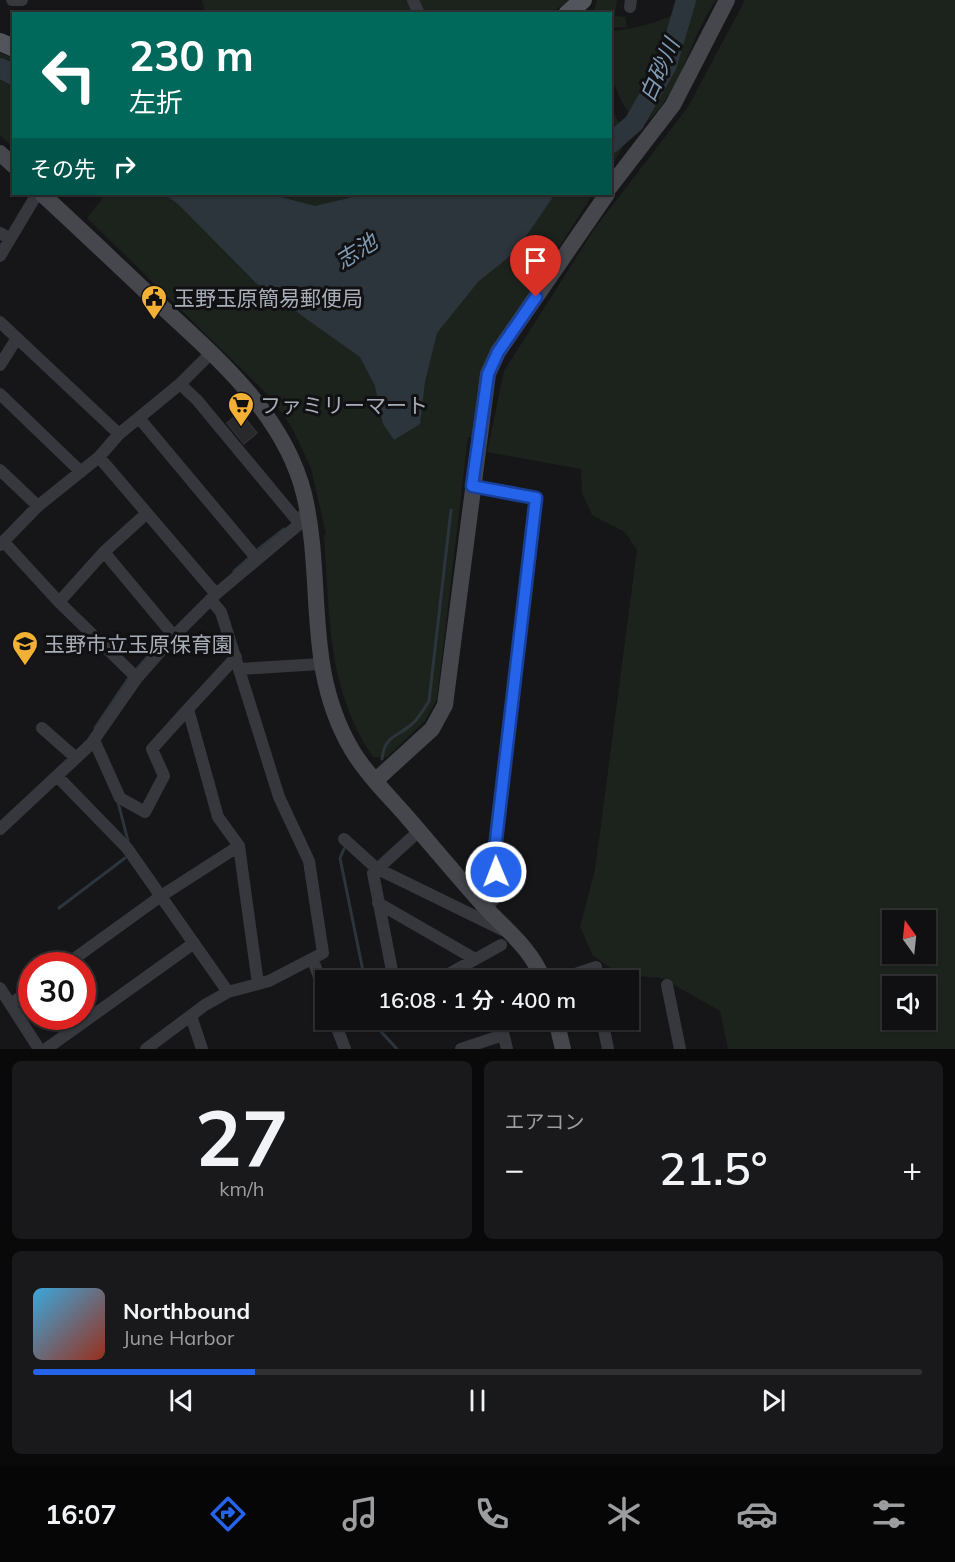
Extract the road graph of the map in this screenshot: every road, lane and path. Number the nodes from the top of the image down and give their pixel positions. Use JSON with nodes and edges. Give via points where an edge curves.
{"nodes":[{"id":1,"x":12,"y":0,"type":"edge"},
{"id":2,"x":22,"y":0,"type":"edge"},
{"id":3,"x":583,"y":0,"type":"edge"},
{"id":4,"x":727,"y":0,"type":"edge"},
{"id":5,"x":569,"y":12,"type":"edge"},
{"id":6,"x":0,"y":153,"type":"edge"},
{"id":7,"x":12,"y":164,"type":"edge"},
{"id":8,"x":612,"y":184,"type":"edge"},
{"id":9,"x":36,"y":195,"type":"edge"},
{"id":10,"x":43,"y":195,"type":"edge"},
{"id":11,"x":605,"y":195,"type":"edge"},
{"id":12,"x":5,"y":236,"type":"edge"},
{"id":13,"x":0,"y":256,"type":"edge"},
{"id":14,"x":0,"y":322,"type":"edge"},
{"id":15,"x":17,"y":338,"type":"junction"},
{"id":16,"x":210,"y":354,"type":"junction"},
{"id":17,"x":0,"y":365,"type":"edge"},
{"id":18,"x":180,"y":384,"type":"junction"},
{"id":19,"x":0,"y":394,"type":"edge"},
{"id":20,"x":139,"y":418,"type":"junction"},
{"id":21,"x":119,"y":434,"type":"junction"},
{"id":22,"x":99,"y":457,"type":"junction"},
{"id":23,"x":0,"y":470,"type":"edge"},
{"id":24,"x":81,"y":472,"type":"junction"},
{"id":25,"x":472,"y":486,"type":"junction"},
{"id":26,"x":38,"y":506,"type":"junction"},
{"id":27,"x":147,"y":513,"type":"junction"},
{"id":28,"x":309,"y":516,"type":"junction"},
{"id":29,"x":2,"y":543,"type":"edge"},
{"id":30,"x":105,"y":552,"type":"junction"},
{"id":31,"x":254,"y":556,"type":"junction"},
{"id":32,"x":213,"y":594,"type":"junction"},
{"id":33,"x":59,"y":602,"type":"junction"},
{"id":34,"x":172,"y":633,"type":"junction"},
{"id":35,"x":238,"y":663,"type":"junction"},
{"id":36,"x":320,"y":664,"type":"junction"},
{"id":37,"x":134,"y":675,"type":"junction"},
{"id":38,"x":188,"y":709,"type":"junction"},
{"id":39,"x":42,"y":728,"type":"dead end"},
{"id":40,"x":94,"y":740,"type":"junction"},
{"id":41,"x":76,"y":758,"type":"junction"},
{"id":42,"x":57,"y":776,"type":"junction"},
{"id":43,"x":375,"y":781,"type":"junction"},
{"id":44,"x":0,"y":830,"type":"edge"},
{"id":45,"x":419,"y":831,"type":"junction"},
{"id":46,"x":344,"y":839,"type":"dead end"},
{"id":47,"x":239,"y":846,"type":"junction"},
{"id":48,"x":376,"y":868,"type":"junction"},
{"id":49,"x":161,"y":896,"type":"junction"},
{"id":50,"x":378,"y":903,"type":"junction"},
{"id":51,"x":486,"y":908,"type":"junction"},
{"id":52,"x":508,"y":940,"type":"junction"},
{"id":53,"x":194,"y":943,"type":"junction"},
{"id":54,"x":83,"y":952,"type":"edge"},
{"id":55,"x":475,"y":959,"type":"junction"},
{"id":56,"x":313,"y":960,"type":"junction"},
{"id":57,"x":596,"y":967,"type":"dead end"},
{"id":58,"x":317,"y":970,"type":"edge"},
{"id":59,"x":392,"y":970,"type":"edge"},
{"id":60,"x":456,"y":970,"type":"edge"},
{"id":61,"x":539,"y":970,"type":"edge"},
{"id":62,"x":587,"y":970,"type":"edge"},
{"id":63,"x":258,"y":984,"type":"junction"},
{"id":64,"x":667,"y":985,"type":"dead end"},
{"id":65,"x":0,"y":988,"type":"edge"},
{"id":66,"x":228,"y":992,"type":"junction"},
{"id":67,"x":18,"y":999,"type":"edge"},
{"id":68,"x":11,"y":1004,"type":"junction"},
{"id":69,"x":191,"y":1017,"type":"junction"},
{"id":70,"x":338,"y":1030,"type":"edge"},
{"id":71,"x":502,"y":1030,"type":"edge"},
{"id":72,"x":558,"y":1030,"type":"edge"},
{"id":73,"x":604,"y":1030,"type":"edge"},
{"id":74,"x":503,"y":1035,"type":"junction"},
{"id":75,"x":39,"y":1049,"type":"edge"},
{"id":76,"x":46,"y":1049,"type":"edge"},
{"id":77,"x":146,"y":1049,"type":"edge"},
{"id":78,"x":202,"y":1049,"type":"edge"},
{"id":79,"x":345,"y":1049,"type":"edge"},
{"id":80,"x":461,"y":1049,"type":"edge"},
{"id":81,"x":507,"y":1049,"type":"edge"},
{"id":82,"x":562,"y":1049,"type":"edge"},
{"id":83,"x":608,"y":1049,"type":"edge"},
{"id":84,"x":680,"y":1049,"type":"edge"}],
"edges":[{"from":1,"to":2,"type":"street"},
{"from":3,"to":5,"type":"main road"},
{"from":4,"to":8,"type":"street","via":[[674,105]]},
{"from":6,"to":7,"type":"street"},
{"from":9,"to":12,"type":"street"},
{"from":10,"to":16,"type":"street"},
{"from":11,"to":25,"type":"street","via":[[493,362],[485,387]]},
{"from":12,"to":13,"type":"street"},
{"from":14,"to":15,"type":"street"},
{"from":15,"to":17,"type":"street"},
{"from":15,"to":21,"type":"street"},
{"from":16,"to":18,"type":"street"},
{"from":16,"to":28,"type":"street","via":[[249,392],[284,441]]},
{"from":18,"to":20,"type":"street"},
{"from":18,"to":28,"type":"street","via":[[295,518]]},
{"from":19,"to":24,"type":"street"},
{"from":20,"to":21,"type":"street"},
{"from":20,"to":31,"type":"street"},
{"from":21,"to":22,"type":"street"},
{"from":22,"to":24,"type":"street"},
{"from":22,"to":27,"type":"street"},
{"from":23,"to":26,"type":"street"},
{"from":24,"to":26,"type":"street"},
{"from":25,"to":43,"type":"street","via":[[445,705],[432,729]]},
{"from":25,"to":51,"type":"street","via":[[536,498],[494,857],[498,896]]},
{"from":26,"to":29,"type":"street"},
{"from":27,"to":30,"type":"street"},
{"from":27,"to":32,"type":"street"},
{"from":28,"to":31,"type":"street"},
{"from":28,"to":36,"type":"street"},
{"from":29,"to":33,"type":"street"},
{"from":30,"to":33,"type":"street"},
{"from":30,"to":34,"type":"street"},
{"from":31,"to":32,"type":"street"},
{"from":32,"to":34,"type":"street"},
{"from":32,"to":35,"type":"street"},
{"from":33,"to":37,"type":"street"},
{"from":34,"to":37,"type":"street"},
{"from":35,"to":36,"type":"street"},
{"from":35,"to":38,"type":"street"},
{"from":35,"to":56,"type":"street","via":[[279,797],[314,878],[324,953]]},
{"from":36,"to":43,"type":"street","via":[[343,734]]},
{"from":37,"to":40,"type":"street"},
{"from":38,"to":40,"type":"street","via":[[152,749],[164,776],[145,812],[120,798]]},
{"from":38,"to":47,"type":"street","via":[[219,816]]},
{"from":39,"to":41,"type":"street"},
{"from":40,"to":41,"type":"street"},
{"from":41,"to":42,"type":"street"},
{"from":42,"to":44,"type":"street"},
{"from":42,"to":49,"type":"street","via":[[127,848]]},
{"from":43,"to":45,"type":"street"},
{"from":45,"to":48,"type":"street"},
{"from":45,"to":51,"type":"street"},
{"from":46,"to":48,"type":"street"},
{"from":47,"to":49,"type":"street"},
{"from":47,"to":63,"type":"street"},
{"from":48,"to":50,"type":"street","via":[[373,873]]},
{"from":48,"to":52,"type":"street"},
{"from":49,"to":53,"type":"street"},
{"from":49,"to":54,"type":"street"},
{"from":50,"to":55,"type":"street"},
{"from":50,"to":59,"type":"street"},
{"from":51,"to":52,"type":"street"},
{"from":52,"to":55,"type":"street"},
{"from":52,"to":61,"type":"street","via":[[532,955]]},
{"from":53,"to":66,"type":"street"},
{"from":53,"to":76,"type":"street"},
{"from":55,"to":60,"type":"street"},
{"from":56,"to":58,"type":"street"},
{"from":56,"to":63,"type":"street"},
{"from":57,"to":62,"type":"street"},
{"from":63,"to":66,"type":"street"},
{"from":64,"to":84,"type":"street"},
{"from":65,"to":68,"type":"street"},
{"from":66,"to":69,"type":"street"},
{"from":67,"to":68,"type":"street"},
{"from":68,"to":75,"type":"street"},
{"from":69,"to":77,"type":"street"},
{"from":69,"to":78,"type":"street"},
{"from":70,"to":79,"type":"street"},
{"from":71,"to":74,"type":"street"},
{"from":72,"to":82,"type":"street"},
{"from":73,"to":83,"type":"street"},
{"from":74,"to":80,"type":"street"},
{"from":74,"to":81,"type":"street"}]}
